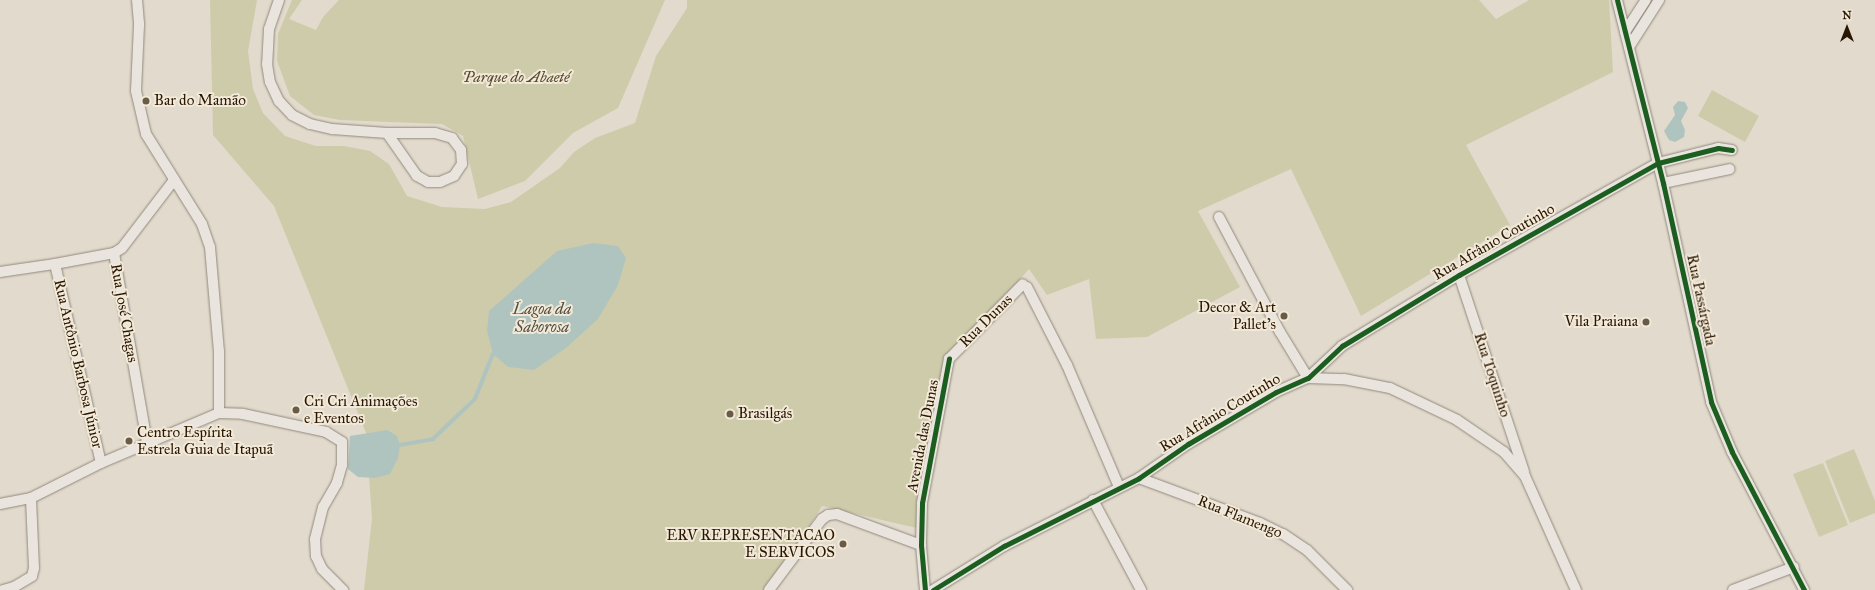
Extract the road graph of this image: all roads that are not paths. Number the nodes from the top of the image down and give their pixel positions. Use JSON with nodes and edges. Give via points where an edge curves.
{"nodes":[{"id":1,"x":137,"y":0,"type":"edge"},
{"id":2,"x":280,"y":0,"type":"edge"},
{"id":3,"x":1617,"y":0,"type":"edge"},
{"id":4,"x":1646,"y":0,"type":"edge"},
{"id":5,"x":1659,"y":0,"type":"edge"},
{"id":6,"x":1625,"y":32,"type":"junction"},
{"id":7,"x":1629,"y":47,"type":"junction"},
{"id":8,"x":387,"y":134,"type":"junction"},
{"id":9,"x":1732,"y":150,"type":"dead end"},
{"id":10,"x":1658,"y":164,"type":"junction"},
{"id":11,"x":1730,"y":169,"type":"dead end"},
{"id":12,"x":174,"y":180,"type":"junction"},
{"id":13,"x":1663,"y":183,"type":"junction"},
{"id":14,"x":1219,"y":217,"type":"dead end"},
{"id":15,"x":114,"y":253,"type":"junction"},
{"id":16,"x":55,"y":264,"type":"junction"},
{"id":17,"x":0,"y":272,"type":"edge"},
{"id":18,"x":1459,"y":275,"type":"junction"},
{"id":19,"x":949,"y":359,"type":"joint"},
{"id":20,"x":1308,"y":378,"type":"junction"},
{"id":21,"x":219,"y":413,"type":"junction"},
{"id":22,"x":147,"y":444,"type":"junction"},
{"id":23,"x":101,"y":463,"type":"junction"},
{"id":24,"x":1525,"y":476,"type":"junction"},
{"id":25,"x":1139,"y":478,"type":"junction"},
{"id":26,"x":1119,"y":487,"type":"junction"},
{"id":27,"x":31,"y":498,"type":"junction"},
{"id":28,"x":1093,"y":500,"type":"junction"},
{"id":29,"x":0,"y":504,"type":"edge"},
{"id":30,"x":921,"y":545,"type":"junction"},
{"id":31,"x":1794,"y":567,"type":"junction"},
{"id":32,"x":3,"y":590,"type":"edge"},
{"id":33,"x":343,"y":590,"type":"edge"},
{"id":34,"x":770,"y":590,"type":"edge"},
{"id":35,"x":925,"y":590,"type":"edge"},
{"id":36,"x":933,"y":590,"type":"edge"},
{"id":37,"x":1141,"y":590,"type":"edge"},
{"id":38,"x":1347,"y":590,"type":"edge"},
{"id":39,"x":1576,"y":590,"type":"edge"},
{"id":40,"x":1733,"y":590,"type":"edge"},
{"id":41,"x":1804,"y":590,"type":"edge"}],
"edges":[{"from":1,"to":12,"type":"street","via":[[139,25],[136,91],[139,112],[153,150]]},
{"from":2,"to":8,"type":"street","via":[[267,47],[270,82],[279,101],[292,115],[310,124]]},
{"from":3,"to":6,"type":"street","name":"Rua Passárgada"},
{"from":4,"to":6,"type":"street"},
{"from":5,"to":7,"type":"street"},
{"from":6,"to":7,"type":"street","name":"Rua Passárgada"},
{"from":7,"to":10,"type":"street","name":"Rua Passárgada"},
{"from":8,"to":8,"type":"street","via":[[417,176],[428,182],[440,182],[454,176],[462,164],[460,150],[452,138],[435,133]]},
{"from":9,"to":10,"type":"street","name":"Rua Afrânio Coutinho","via":[[1718,148]]},
{"from":10,"to":13,"type":"street","name":"Rua Passárgada"},
{"from":10,"to":18,"type":"street","name":"Rua Afrânio Coutinho"},
{"from":11,"to":13,"type":"street"},
{"from":12,"to":15,"type":"street","name":"Rua José Chagas","via":[[128,243]]},
{"from":12,"to":21,"type":"street","via":[[202,224],[210,247],[219,351]]},
{"from":13,"to":31,"type":"street","name":"Rua Passárgada","via":[[1705,378],[1716,417]]},
{"from":14,"to":20,"type":"street","via":[[1280,332]]},
{"from":15,"to":16,"type":"street","name":"Rua Antônio Barbosa Júnior"},
{"from":15,"to":22,"type":"street","name":"Rua José Chagas"},
{"from":16,"to":17,"type":"street","name":"Rua Antônio Barbosa Júnior"},
{"from":16,"to":23,"type":"street","name":"Rua Antônio Barbosa Júnior"},
{"from":18,"to":20,"type":"street","name":"Rua Afrânio Coutinho","via":[[1342,346]]},
{"from":18,"to":24,"type":"street","name":"Rua Toquinho"},
{"from":19,"to":26,"type":"street","name":"Rua Dunas","via":[[1025,286],[1067,365]]},
{"from":19,"to":30,"type":"street","name":"Avenida das Dunas","via":[[922,503]]},
{"from":20,"to":24,"type":"street","via":[[1367,382],[1412,397],[1456,420],[1504,452]]},
{"from":20,"to":25,"type":"street","name":"Rua Afrânio Coutinho","via":[[1276,392],[1188,444]]},
{"from":21,"to":22,"type":"street"},
{"from":21,"to":33,"type":"street","via":[[244,414],[326,432],[342,442],[342,465],[337,483],[323,507],[315,539],[316,556],[322,569]]},
{"from":22,"to":23,"type":"street"},
{"from":23,"to":27,"type":"street"},
{"from":24,"to":39,"type":"street"},
{"from":25,"to":26,"type":"street","name":"Rua Afrânio Coutinho"},
{"from":25,"to":38,"type":"street","name":"Rua Flamengo","via":[[1283,534],[1307,550]]},
{"from":26,"to":28,"type":"street","name":"Rua Afrânio Coutinho"},
{"from":27,"to":29,"type":"street"},
{"from":27,"to":32,"type":"street","via":[[34,568],[28,578],[14,587]]},
{"from":28,"to":36,"type":"street","name":"Rua Afrânio Coutinho","via":[[1004,546]]},
{"from":28,"to":37,"type":"street"},
{"from":30,"to":34,"type":"street","via":[[837,514],[828,515],[822,519]]},
{"from":30,"to":35,"type":"street","name":"Avenida das Dunas"},
{"from":31,"to":40,"type":"street"},
{"from":31,"to":41,"type":"street","name":"Rua Passárgada"}]}
